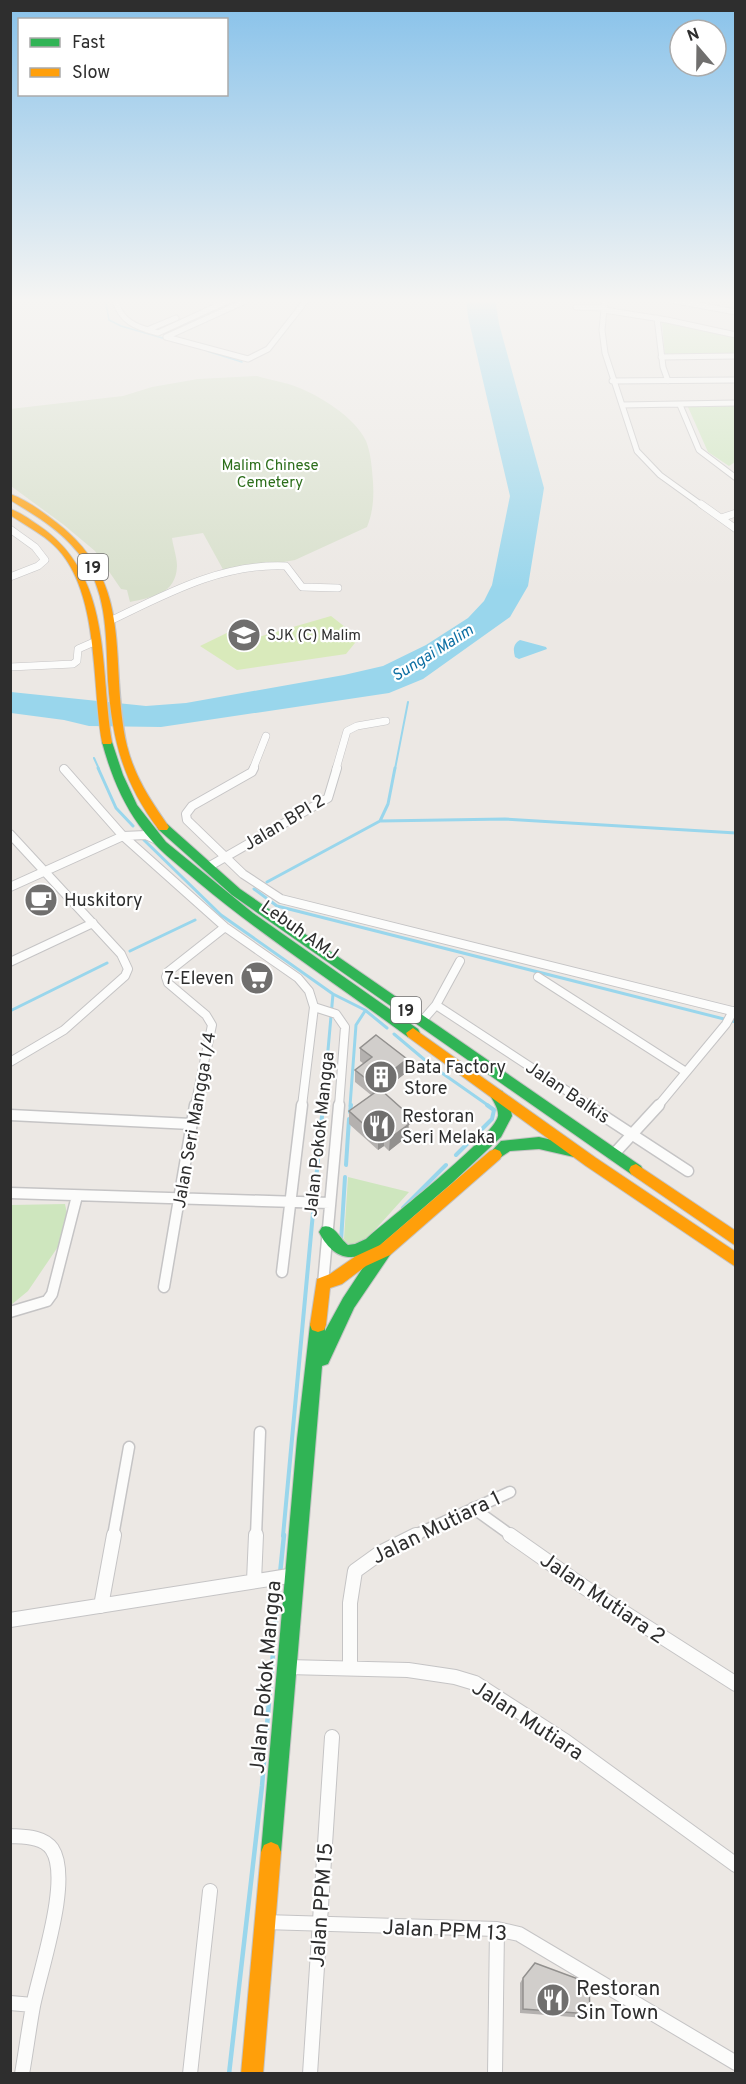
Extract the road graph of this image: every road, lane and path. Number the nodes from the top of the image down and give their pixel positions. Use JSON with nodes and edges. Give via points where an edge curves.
{"nodes":[{"id":1,"x":618,"y":395,"type":"edge"},
{"id":2,"x":735,"y":404,"type":"edge"},
{"id":3,"x":622,"y":405,"type":"junction"},
{"id":4,"x":680,"y":405,"type":"junction"},
{"id":5,"x":735,"y":467,"type":"edge"},
{"id":6,"x":727,"y":473,"type":"junction"},
{"id":7,"x":735,"y":478,"type":"edge"},
{"id":8,"x":10,"y":496,"type":"edge"},
{"id":9,"x":10,"y":510,"type":"edge"},
{"id":10,"x":735,"y":513,"type":"edge"},
{"id":11,"x":721,"y":518,"type":"junction"},
{"id":12,"x":10,"y":529,"type":"edge"},
{"id":13,"x":735,"y":529,"type":"edge"},
{"id":14,"x":12,"y":575,"type":"edge"},
{"id":15,"x":339,"y":588,"type":"dead end"},
{"id":16,"x":110,"y":621,"type":"junction"},
{"id":17,"x":94,"y":642,"type":"junction"},
{"id":18,"x":10,"y":667,"type":"edge"},
{"id":19,"x":387,"y":721,"type":"dead end"},
{"id":20,"x":266,"y":736,"type":"dead end"},
{"id":21,"x":113,"y":742,"type":"junction"},
{"id":22,"x":64,"y":769,"type":"dead end"},
{"id":23,"x":140,"y":820,"type":"junction"},
{"id":24,"x":10,"y":834,"type":"edge"},
{"id":25,"x":123,"y":836,"type":"junction"},
{"id":26,"x":162,"y":843,"type":"junction"},
{"id":27,"x":225,"y":856,"type":"junction"},
{"id":28,"x":208,"y":867,"type":"junction"},
{"id":29,"x":46,"y":871,"type":"junction"},
{"id":30,"x":10,"y":887,"type":"edge"},
{"id":31,"x":93,"y":923,"type":"junction"},
{"id":32,"x":225,"y":927,"type":"junction"},
{"id":33,"x":460,"y":961,"type":"dead end"},
{"id":34,"x":10,"y":962,"type":"edge"},
{"id":35,"x":538,"y":977,"type":"dead end"},
{"id":36,"x":436,"y":1005,"type":"junction"},
{"id":37,"x":314,"y":1007,"type":"junction"},
{"id":38,"x":731,"y":1016,"type":"edge"},
{"id":39,"x":422,"y":1021,"type":"junction"},
{"id":40,"x":10,"y":1062,"type":"edge"},
{"id":41,"x":686,"y":1072,"type":"junction"},
{"id":42,"x":497,"y":1095,"type":"junction"},
{"id":43,"x":10,"y":1115,"type":"edge"},
{"id":44,"x":191,"y":1124,"type":"junction"},
{"id":45,"x":632,"y":1135,"type":"junction"},
{"id":46,"x":576,"y":1152,"type":"junction"},
{"id":47,"x":613,"y":1155,"type":"junction"},
{"id":48,"x":688,"y":1171,"type":"dead end"},
{"id":49,"x":10,"y":1193,"type":"edge"},
{"id":50,"x":77,"y":1196,"type":"junction"},
{"id":51,"x":179,"y":1198,"type":"junction"},
{"id":52,"x":291,"y":1203,"type":"junction"},
{"id":53,"x":325,"y":1203,"type":"junction"},
{"id":54,"x":327,"y":1232,"type":"junction"},
{"id":55,"x":735,"y":1240,"type":"edge"},
{"id":56,"x":373,"y":1242,"type":"junction"},
{"id":57,"x":385,"y":1250,"type":"junction"},
{"id":58,"x":366,"y":1257,"type":"junction"},
{"id":59,"x":735,"y":1261,"type":"edge"},
{"id":60,"x":282,"y":1272,"type":"dead end"},
{"id":61,"x":323,"y":1284,"type":"junction"},
{"id":62,"x":164,"y":1287,"type":"dead end"},
{"id":63,"x":10,"y":1312,"type":"edge"},
{"id":64,"x":312,"y":1390,"type":"junction"},
{"id":65,"x":260,"y":1432,"type":"dead end"},
{"id":66,"x":129,"y":1447,"type":"dead end"},
{"id":67,"x":510,"y":1492,"type":"dead end"},
{"id":68,"x":473,"y":1508,"type":"junction"},
{"id":69,"x":284,"y":1576,"type":"junction"},
{"id":70,"x":254,"y":1581,"type":"junction"},
{"id":71,"x":101,"y":1605,"type":"junction"},
{"id":72,"x":10,"y":1620,"type":"edge"},
{"id":73,"x":287,"y":1667,"type":"junction"},
{"id":74,"x":350,"y":1667,"type":"junction"},
{"id":75,"x":735,"y":1684,"type":"edge"},
{"id":76,"x":332,"y":1737,"type":"dead end"},
{"id":77,"x":10,"y":1836,"type":"edge"},
{"id":78,"x":735,"y":1864,"type":"edge"},
{"id":79,"x":210,"y":1891,"type":"dead end"},
{"id":80,"x":264,"y":1922,"type":"junction"},
{"id":81,"x":320,"y":1925,"type":"junction"},
{"id":82,"x":497,"y":1929,"type":"junction"},
{"id":83,"x":10,"y":2003,"type":"edge"},
{"id":84,"x":33,"y":2005,"type":"junction"},
{"id":85,"x":735,"y":2063,"type":"edge"},
{"id":86,"x":22,"y":2073,"type":"edge"},
{"id":87,"x":190,"y":2073,"type":"edge"},
{"id":88,"x":252,"y":2073,"type":"edge"},
{"id":89,"x":310,"y":2073,"type":"edge"},
{"id":90,"x":495,"y":2073,"type":"edge"}],
"edges":[{"from":1,"to":3,"type":"street"},
{"from":2,"to":4,"type":"street"},
{"from":3,"to":4,"type":"street"},
{"from":3,"to":11,"type":"street","via":[[635,446],[645,462]]},
{"from":4,"to":6,"type":"street","via":[[699,450]]},
{"from":5,"to":6,"type":"street"},
{"from":6,"to":7,"type":"street"},
{"from":8,"to":16,"type":"main road","name":"Lebuh AMJ","number":"19","via":[[59,530],[88,560],[106,595]]},
{"from":9,"to":17,"type":"main road","name":"Lebuh AMJ","number":"19","via":[[61,547],[76,566],[92,607]]},
{"from":10,"to":11,"type":"street"},
{"from":11,"to":13,"type":"street"},
{"from":12,"to":14,"type":"street","via":[[45,560],[41,566]]},
{"from":15,"to":16,"type":"street","via":[[302,587],[286,566],[267,564],[197,581]]},
{"from":16,"to":21,"type":"main road","name":"Lebuh AMJ","number":"19"},
{"from":17,"to":18,"type":"street","via":[[78,649],[73,664]]},
{"from":17,"to":21,"type":"main road","name":"Lebuh AMJ","number":"19"},
{"from":19,"to":27,"type":"street","name":"Jalan BPI 2","via":[[347,731],[328,798]]},
{"from":20,"to":27,"type":"street","via":[[252,772],[188,810],[187,820]]},
{"from":21,"to":23,"type":"main road","name":"Lebuh AMJ","number":"19","via":[[117,775]]},
{"from":21,"to":28,"type":"main road","name":"Lebuh AMJ","number":"19","via":[[147,808]]},
{"from":22,"to":25,"type":"street"},
{"from":23,"to":25,"type":"street"},
{"from":23,"to":26,"type":"main road","name":"Lebuh AMJ","number":"19"},
{"from":24,"to":29,"type":"street"},
{"from":25,"to":26,"type":"street","via":[[146,835]]},
{"from":25,"to":29,"type":"street"},
{"from":25,"to":32,"type":"street"},
{"from":26,"to":42,"type":"main road","name":"Lebuh AMJ","number":"19","via":[[222,897]]},
{"from":27,"to":28,"type":"street","name":"Jalan BPI 2"},
{"from":27,"to":38,"type":"street","via":[[262,889],[281,899]]},
{"from":28,"to":39,"type":"main road","name":"Lebuh AMJ","number":"19","via":[[236,892]]},
{"from":29,"to":30,"type":"street"},
{"from":29,"to":31,"type":"street"},
{"from":31,"to":34,"type":"street"},
{"from":31,"to":40,"type":"street","via":[[127,962],[125,976],[64,1030]]},
{"from":32,"to":37,"type":"street","via":[[298,978],[309,991]]},
{"from":32,"to":44,"type":"street","name":"Jalan Seri Mangga 1/4","via":[[166,977],[212,1025]]},
{"from":33,"to":36,"type":"street"},
{"from":35,"to":41,"type":"street"},
{"from":36,"to":39,"type":"street"},
{"from":36,"to":45,"type":"street","name":"Jalan Balkis"},
{"from":37,"to":52,"type":"street"},
{"from":37,"to":53,"type":"street","name":"Jalan Pokok Mangga","via":[[340,1016],[346,1033]]},
{"from":38,"to":41,"type":"street"},
{"from":39,"to":47,"type":"main road","name":"Lebuh AMJ","number":"19"},
{"from":41,"to":45,"type":"street"},
{"from":42,"to":46,"type":"main road","name":"Lebuh AMJ","number":"19"},
{"from":42,"to":56,"type":"main road","via":[[504,1113],[498,1130]]},
{"from":43,"to":44,"type":"street"},
{"from":44,"to":51,"type":"street","name":"Jalan Seri Mangga 1/4"},
{"from":45,"to":47,"type":"street"},
{"from":45,"to":48,"type":"street","name":"Jalan Balkis"},
{"from":46,"to":57,"type":"main road","via":[[539,1143],[506,1144]]},
{"from":46,"to":59,"type":"main road","name":"Lebuh AMJ","number":"19"},
{"from":47,"to":55,"type":"main road","name":"Lebuh AMJ","number":"19"},
{"from":49,"to":50,"type":"street"},
{"from":50,"to":51,"type":"street"},
{"from":50,"to":63,"type":"street","via":[[52,1294],[46,1301]]},
{"from":51,"to":52,"type":"street"},
{"from":51,"to":62,"type":"street","name":"Jalan Seri Mangga 1/4"},
{"from":52,"to":53,"type":"street"},
{"from":52,"to":60,"type":"street"},
{"from":53,"to":54,"type":"street","name":"Jalan Pokok Mangga"},
{"from":54,"to":56,"type":"main road","via":[[345,1252],[360,1250]]},
{"from":54,"to":61,"type":"street","name":"Jalan Pokok Mangga"},
{"from":56,"to":58,"type":"main road","via":[[365,1251]]},
{"from":57,"to":58,"type":"main road","via":[[375,1257]]},
{"from":57,"to":64,"type":"main road","via":[[343,1308],[328,1338]]},
{"from":58,"to":61,"type":"main road","via":[[343,1276]]},
{"from":61,"to":64,"type":"main road","name":"Jalan Pokok Mangga"},
{"from":64,"to":69,"type":"main road","name":"Jalan Pokok Mangga"},
{"from":65,"to":70,"type":"street"},
{"from":66,"to":71,"type":"street"},
{"from":67,"to":68,"type":"street","name":"Jalan Mutiara 1"},
{"from":68,"to":74,"type":"street","name":"Jalan Mutiara 1","via":[[368,1559],[354,1572]]},
{"from":68,"to":75,"type":"street","name":"Jalan Mutiara 2","via":[[584,1587]]},
{"from":69,"to":70,"type":"street"},
{"from":69,"to":73,"type":"main road","name":"Jalan Pokok Mangga"},
{"from":70,"to":71,"type":"street"},
{"from":71,"to":72,"type":"street"},
{"from":73,"to":74,"type":"street","name":"Jalan Mutiara"},
{"from":73,"to":80,"type":"main road","name":"Jalan Pokok Mangga"},
{"from":74,"to":78,"type":"street","name":"Jalan Mutiara","via":[[475,1683],[564,1741]]},
{"from":76,"to":81,"type":"street","name":"Jalan PPM 15"},
{"from":77,"to":84,"type":"street","via":[[40,1839],[51,1847],[57,1859],[59,1876],[53,1922]]},
{"from":79,"to":87,"type":"street"},
{"from":80,"to":81,"type":"street","name":"Jalan PPM 13"},
{"from":80,"to":88,"type":"main road","name":"Jalan Pokok Mangga"},
{"from":81,"to":82,"type":"street","name":"Jalan PPM 13"},
{"from":81,"to":89,"type":"street","name":"Jalan PPM 15"},
{"from":82,"to":85,"type":"street","name":"Jalan PPM 13","via":[[519,1934]]},
{"from":82,"to":90,"type":"street"},
{"from":83,"to":84,"type":"street"},
{"from":84,"to":86,"type":"street"}]}
